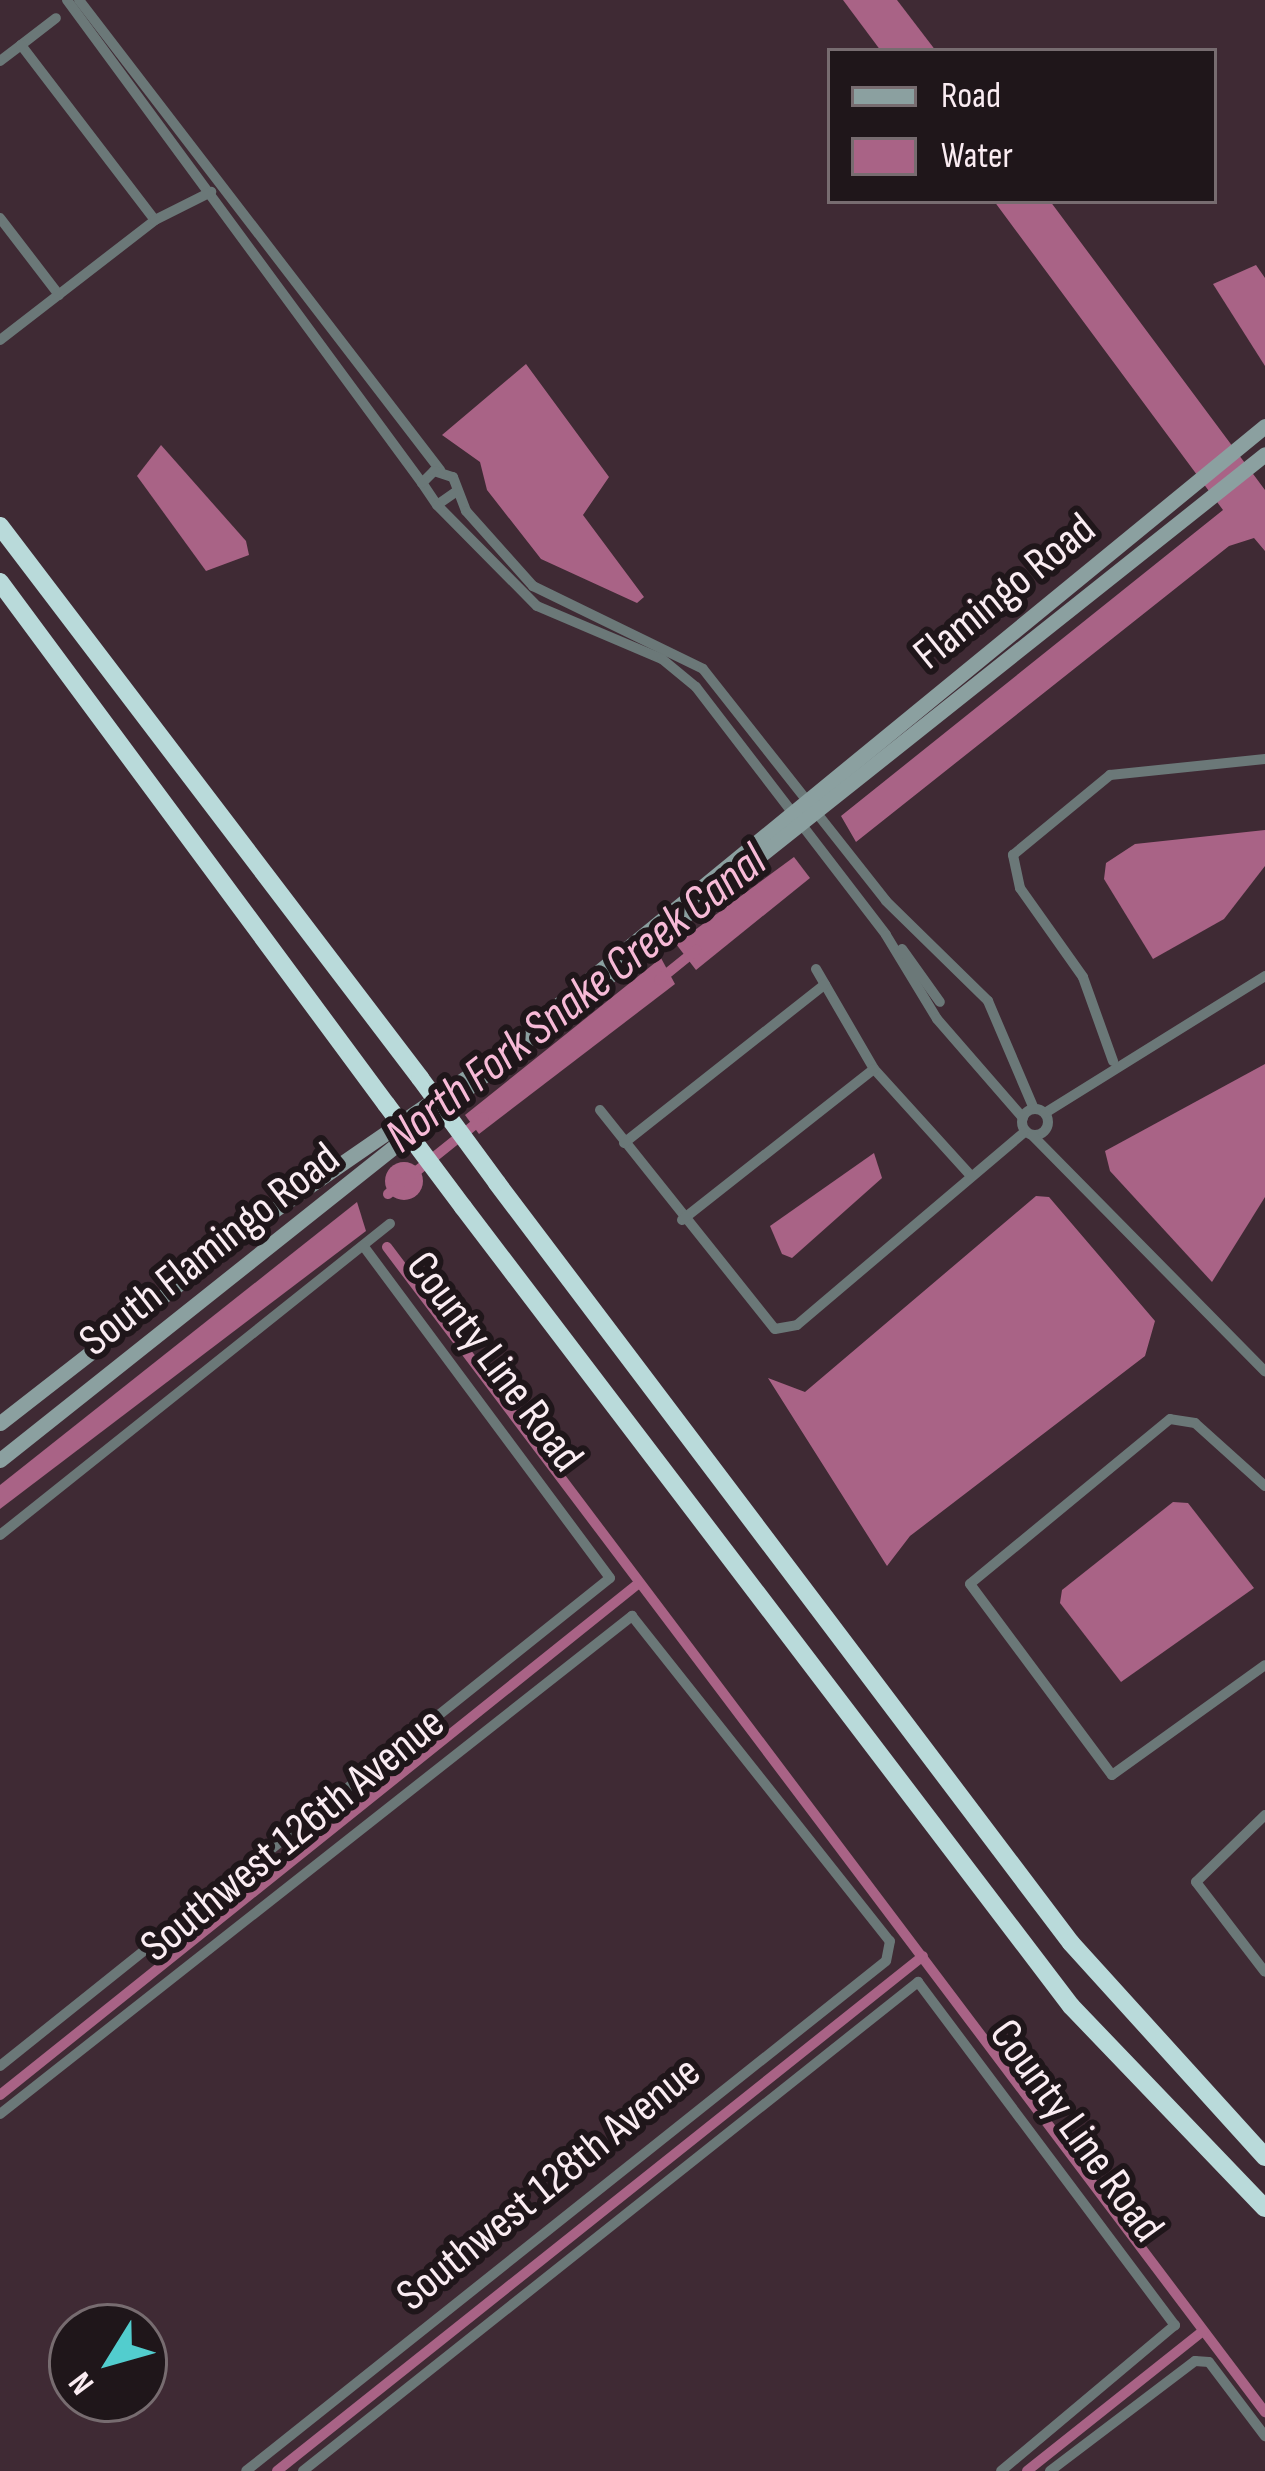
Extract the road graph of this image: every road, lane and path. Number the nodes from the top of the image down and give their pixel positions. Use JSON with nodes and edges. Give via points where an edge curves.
{"nodes":[{"id":1,"x":67,"y":0,"type":"edge"},
{"id":2,"x":80,"y":0,"type":"edge"},
{"id":3,"x":56,"y":18,"type":"dead end"},
{"id":4,"x":21,"y":45,"type":"junction"},
{"id":5,"x":0,"y":61,"type":"edge"},
{"id":6,"x":211,"y":192,"type":"junction"},
{"id":7,"x":0,"y":218,"type":"edge"},
{"id":8,"x":155,"y":220,"type":"junction"},
{"id":9,"x":59,"y":295,"type":"junction"},
{"id":10,"x":0,"y":340,"type":"edge"},
{"id":11,"x":1265,"y":426,"type":"edge"},
{"id":12,"x":1260,"y":458,"type":"edge"},
{"id":13,"x":440,"y":470,"type":"junction"},
{"id":14,"x":422,"y":483,"type":"junction"},
{"id":15,"x":457,"y":491,"type":"junction"},
{"id":16,"x":437,"y":505,"type":"junction"},
{"id":17,"x":0,"y":526,"type":"edge"},
{"id":18,"x":0,"y":582,"type":"edge"},
{"id":19,"x":560,"y":600,"type":"junction"},
{"id":20,"x":553,"y":616,"type":"junction"},
{"id":21,"x":1265,"y":759,"type":"edge"},
{"id":22,"x":812,"y":807,"type":"junction"},
{"id":23,"x":795,"y":820,"type":"junction"},
{"id":24,"x":886,"y":935,"type":"junction"},
{"id":25,"x":816,"y":969,"type":"dead end"},
{"id":26,"x":1265,"y":976,"type":"edge"},
{"id":27,"x":825,"y":984,"type":"junction"},
{"id":28,"x":950,"y":1028,"type":"junction"},
{"id":29,"x":1112,"y":1061,"type":"junction"},
{"id":30,"x":874,"y":1069,"type":"junction"},
{"id":31,"x":600,"y":1110,"type":"dead end"},
{"id":32,"x":1043,"y":1114,"type":"junction"},
{"id":33,"x":1027,"y":1128,"type":"junction"},
{"id":34,"x":624,"y":1143,"type":"junction"},
{"id":35,"x":1065,"y":1164,"type":"junction"},
{"id":36,"x":970,"y":1174,"type":"junction"},
{"id":37,"x":682,"y":1220,"type":"junction"},
{"id":38,"x":390,"y":1224,"type":"dead end"},
{"id":39,"x":364,"y":1247,"type":"junction"},
{"id":40,"x":1265,"y":1371,"type":"edge"},
{"id":41,"x":0,"y":1423,"type":"edge"},
{"id":42,"x":0,"y":1460,"type":"edge"},
{"id":43,"x":1265,"y":1486,"type":"edge"},
{"id":44,"x":0,"y":1535,"type":"edge"},
{"id":45,"x":610,"y":1578,"type":"joint"},
{"id":46,"x":1265,"y":1665,"type":"edge"},
{"id":47,"x":1265,"y":1815,"type":"edge"},
{"id":48,"x":893,"y":1950,"type":"joint"},
{"id":49,"x":1265,"y":1972,"type":"edge"},
{"id":50,"x":918,"y":1982,"type":"joint"},
{"id":51,"x":0,"y":2066,"type":"edge"},
{"id":52,"x":0,"y":2114,"type":"edge"},
{"id":53,"x":1265,"y":2157,"type":"edge"},
{"id":54,"x":1265,"y":2208,"type":"edge"},
{"id":55,"x":1265,"y":2436,"type":"edge"},
{"id":56,"x":246,"y":2471,"type":"edge"},
{"id":57,"x":303,"y":2471,"type":"edge"},
{"id":58,"x":1001,"y":2471,"type":"edge"},
{"id":59,"x":1050,"y":2471,"type":"edge"}],
"edges":[{"from":1,"to":6,"type":"street"},
{"from":2,"to":13,"type":"street"},
{"from":3,"to":4,"type":"street"},
{"from":4,"to":5,"type":"street"},
{"from":4,"to":8,"type":"street"},
{"from":6,"to":8,"type":"street"},
{"from":6,"to":14,"type":"street"},
{"from":7,"to":9,"type":"street"},
{"from":8,"to":9,"type":"street"},
{"from":9,"to":10,"type":"street"},
{"from":11,"to":22,"type":"main road","name":"Flamingo Road"},
{"from":12,"to":22,"type":"main road","name":"Flamingo Road"},
{"from":13,"to":14,"type":"street"},
{"from":13,"to":15,"type":"street"},
{"from":14,"to":16,"type":"street"},
{"from":15,"to":16,"type":"street"},
{"from":15,"to":19,"type":"street","via":[[514,570]]},
{"from":16,"to":20,"type":"street"},
{"from":17,"to":53,"type":"highway","bridge":true,"via":[[1071,1943]]},
{"from":18,"to":54,"type":"highway","bridge":true,"via":[[1071,2006]]},
{"from":19,"to":20,"type":"street"},
{"from":19,"to":22,"type":"street","via":[[689,657]]},
{"from":20,"to":23,"type":"street","via":[[684,675]]},
{"from":21,"to":29,"type":"street","via":[[1102,778],[1019,845],[1011,866],[1083,977]]},
{"from":22,"to":23,"type":"main road","name":"Flamingo Road"},
{"from":22,"to":32,"type":"street","via":[[886,901],[988,1001]]},
{"from":23,"to":24,"type":"street"},
{"from":23,"to":41,"type":"main road","name":"South Flamingo Road","via":[[486,1064],[267,1215]]},
{"from":23,"to":42,"type":"main road","name":"South Flamingo Road"},
{"from":24,"to":28,"type":"street"},
{"from":24,"to":28,"type":"street"},
{"from":25,"to":27,"type":"street"},
{"from":26,"to":29,"type":"street","via":[[1207,1018]]},
{"from":27,"to":30,"type":"street"},
{"from":27,"to":34,"type":"street"},
{"from":28,"to":33,"type":"street"},
{"from":29,"to":32,"type":"street"},
{"from":30,"to":36,"type":"street"},
{"from":30,"to":37,"type":"street"},
{"from":31,"to":34,"type":"street"},
{"from":32,"to":33,"type":"street"},
{"from":32,"to":33,"type":"street"},
{"from":32,"to":35,"type":"street"},
{"from":33,"to":35,"type":"street"},
{"from":33,"to":36,"type":"street"},
{"from":34,"to":37,"type":"street"},
{"from":35,"to":40,"type":"street","via":[[1132,1248]]},
{"from":36,"to":37,"type":"street","via":[[797,1325],[775,1329]]},
{"from":38,"to":39,"type":"street"},
{"from":39,"to":44,"type":"street"},
{"from":39,"to":45,"type":"street","name":"County Line Road"},
{"from":43,"to":46,"type":"street","via":[[1196,1423],[1170,1419],[970,1584],[1112,1775],[1135,1769]]},
{"from":45,"to":51,"type":"street","name":"Southwest 126th Avenue"},
{"from":47,"to":49,"type":"street","via":[[1196,1882]]},
{"from":48,"to":52,"type":"street","name":"Southwest 126th Avenue","via":[[632,1616]]},
{"from":48,"to":56,"type":"street","name":"Southwest 128th Avenue"},
{"from":50,"to":57,"type":"street","name":"Southwest 128th Avenue"},
{"from":50,"to":58,"type":"street","name":"County Line Road","via":[[1175,2325]]},
{"from":55,"to":59,"type":"street","via":[[1209,2362],[1195,2361]]}]}
